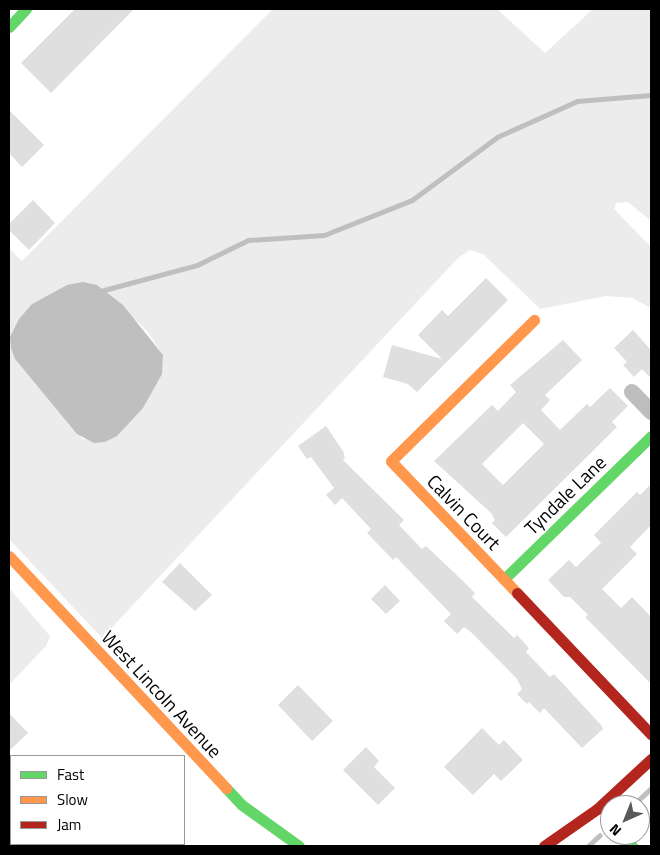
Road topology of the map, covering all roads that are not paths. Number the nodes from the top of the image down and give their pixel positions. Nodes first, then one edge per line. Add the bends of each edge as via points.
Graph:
1 (26, 9) edge
2 (9, 27) edge
3 (534, 320) dead end
4 (632, 392) dead end
5 (651, 412) edge
6 (651, 436) edge
7 (9, 556) edge
8 (504, 579) junction
9 (651, 734) edge
10 (651, 759) edge
11 (299, 846) edge
12 (544, 846) edge

1 - 2 street
3 - 8 street, Calvin Court via 391,461
4 - 5 street
6 - 8 street, Tyndale Lane
7 - 11 street, West Lincoln Avenue via 242,805
8 - 9 street, Calvin Court
10 - 12 street via 600,813

